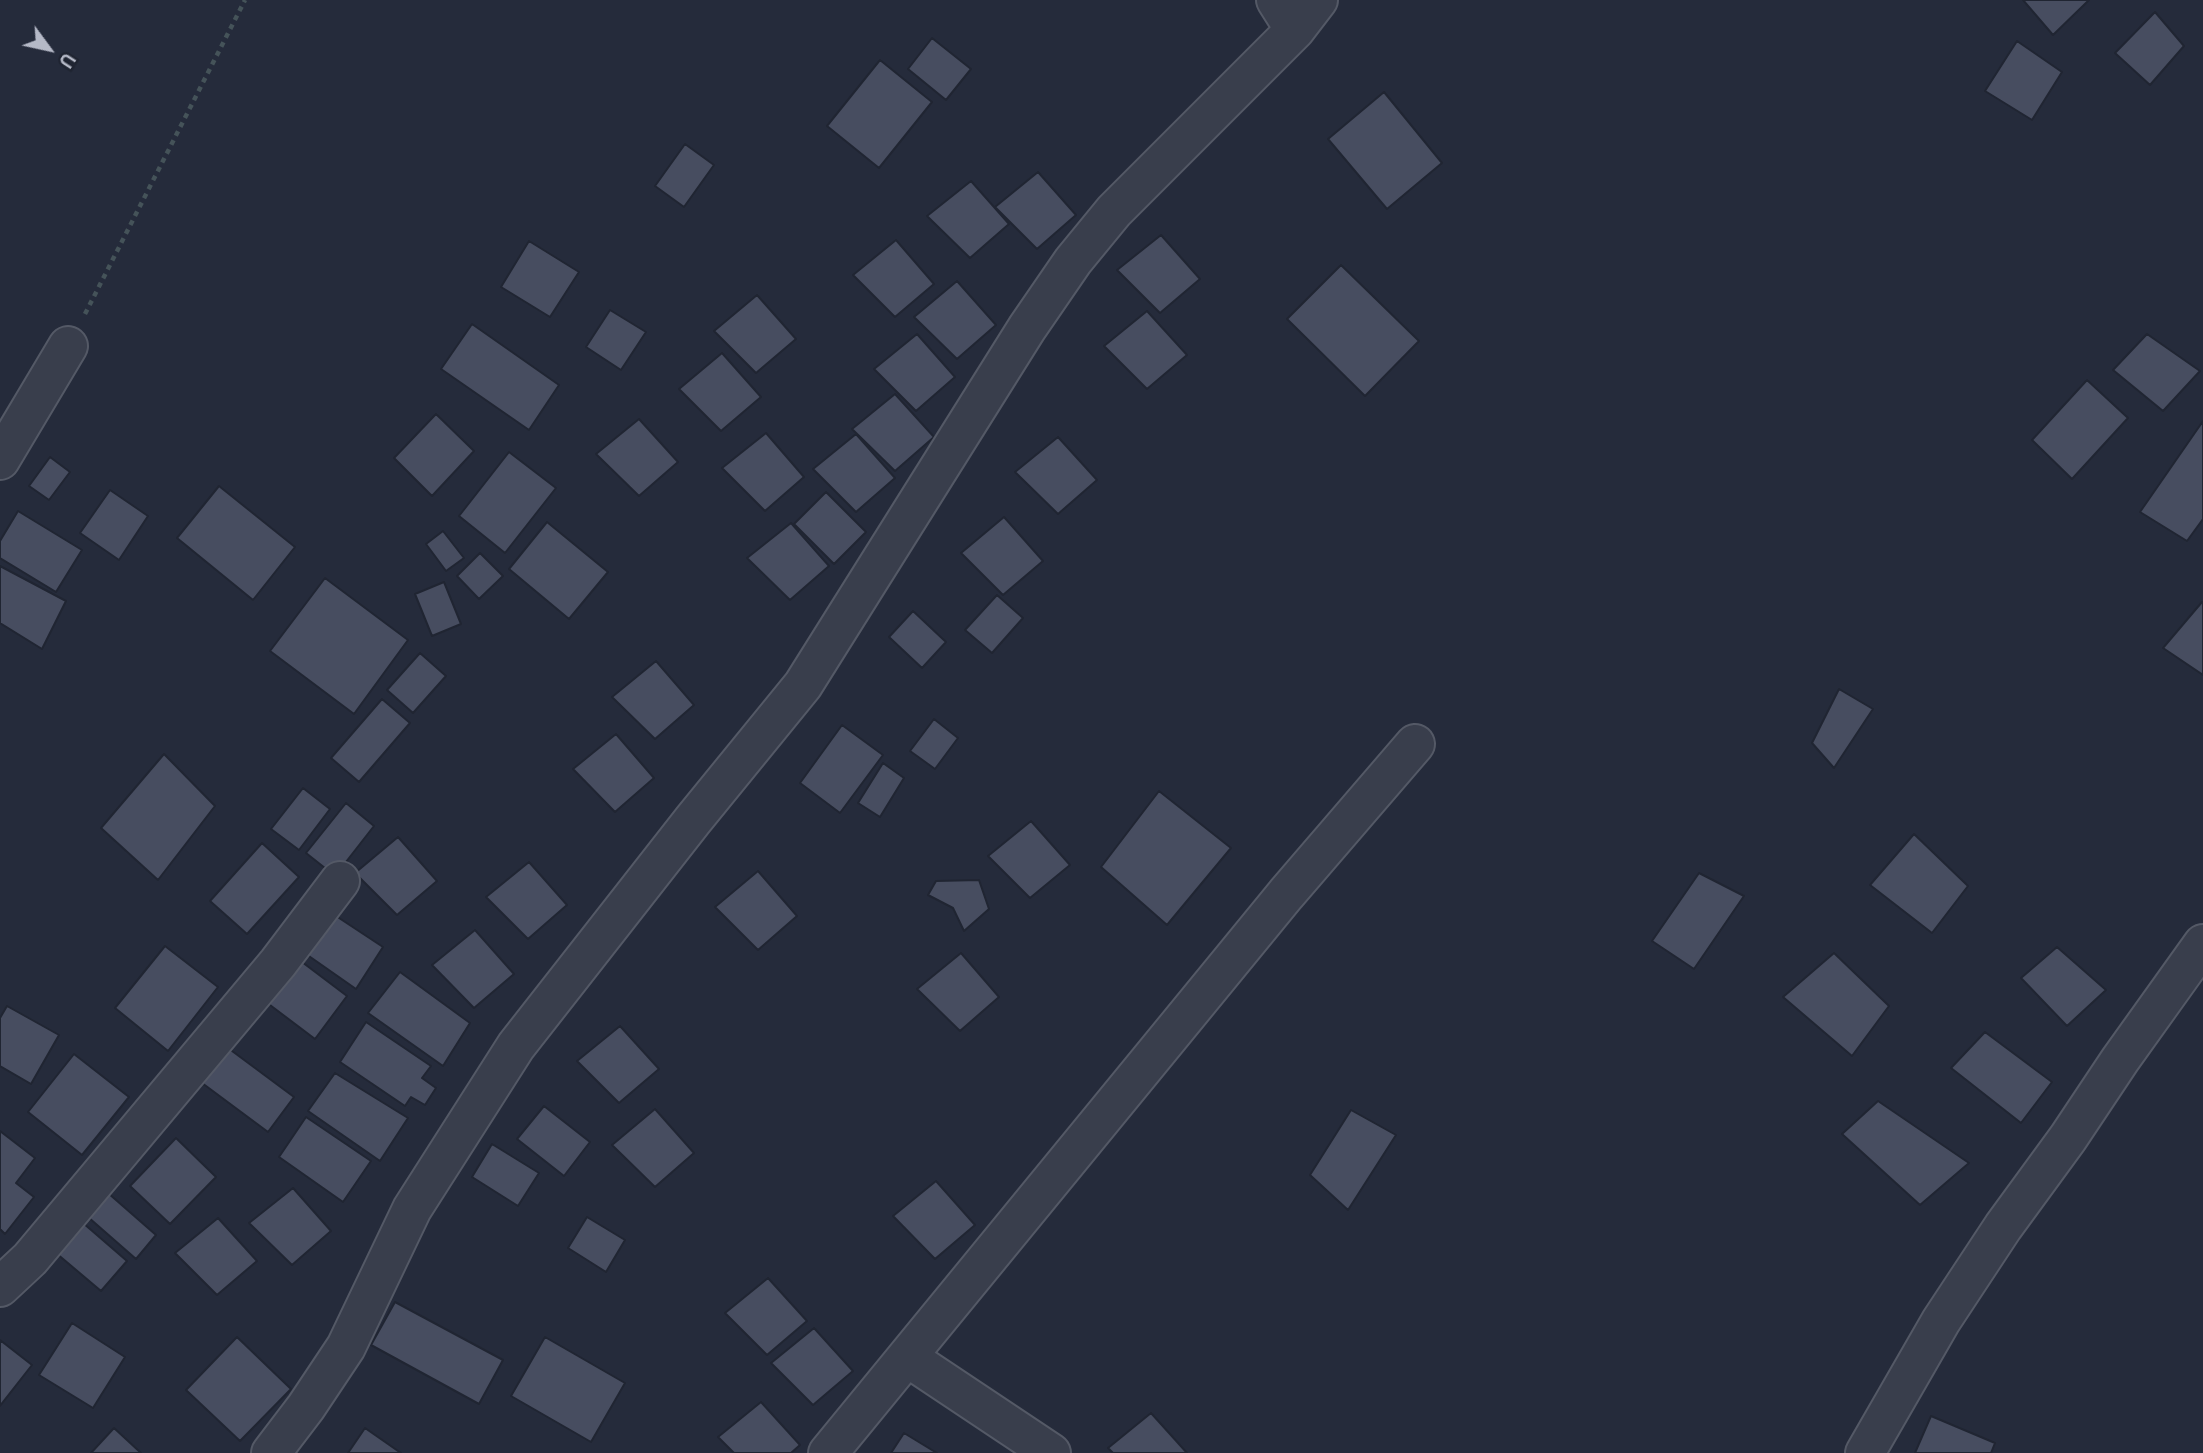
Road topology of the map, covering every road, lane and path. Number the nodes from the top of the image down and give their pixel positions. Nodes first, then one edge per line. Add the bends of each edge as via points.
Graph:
1 (245, 0) edge
2 (1318, 0) edge
3 (1286, 15) edge
4 (68, 346) joint
5 (0, 460) edge
6 (1415, 744) dead end
7 (340, 881) dead end
8 (2203, 944) edge
9 (0, 1287) edge
10 (907, 1357) junction
11 (271, 1453) edge
12 (828, 1453) edge
13 (1051, 1453) edge
14 (1865, 1453) edge

1 - 4 path
2 - 3 street
3 - 11 street via 1073,261 803,685 516,1046 412,1209 346,1347
4 - 5 street
6 - 10 street via 1286,894
7 - 9 street via 278,964 30,1259
8 - 14 street via 2003,1227 1941,1321
10 - 12 street
10 - 13 street

